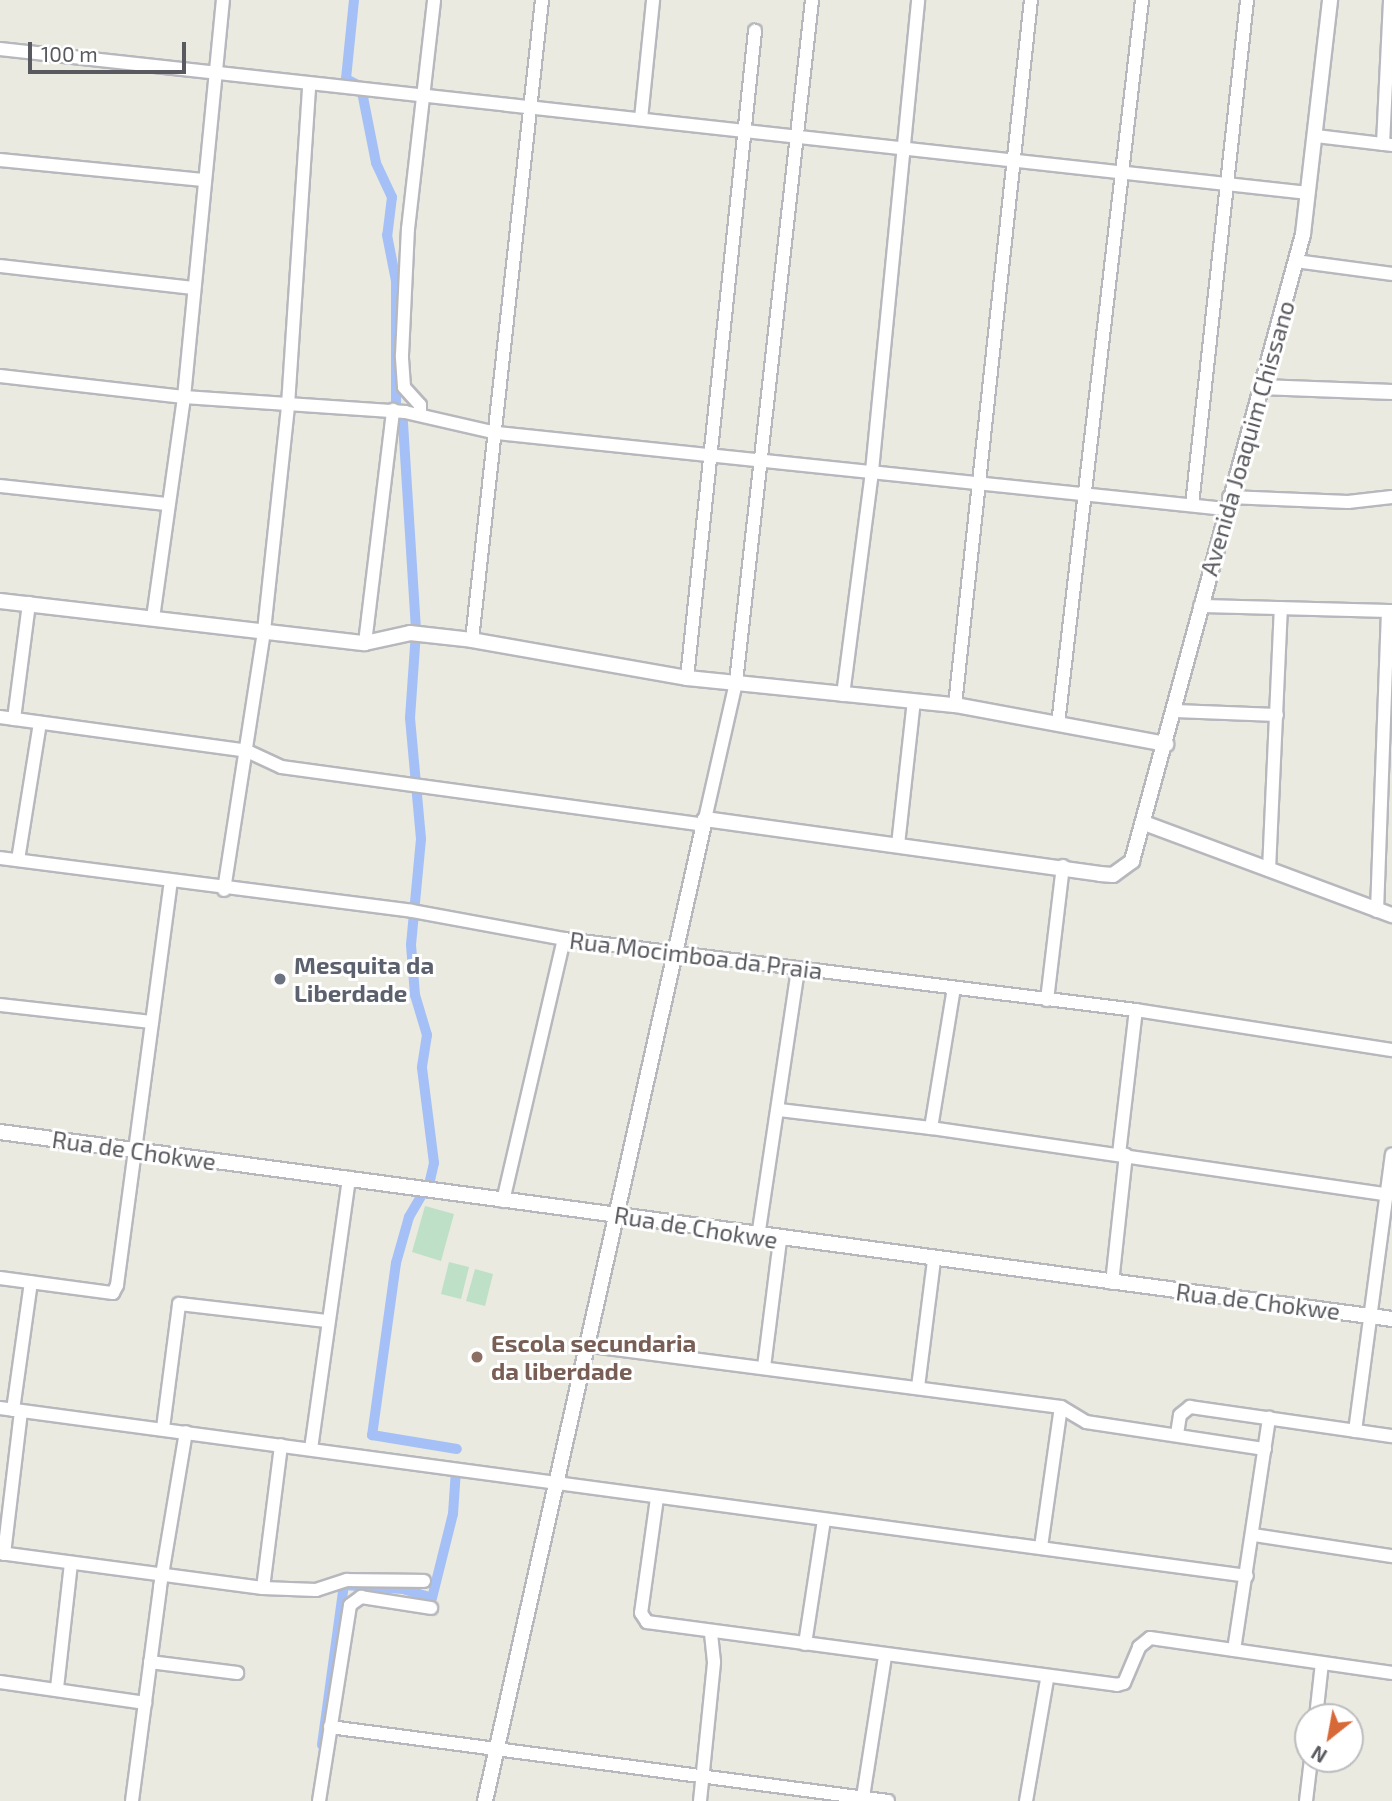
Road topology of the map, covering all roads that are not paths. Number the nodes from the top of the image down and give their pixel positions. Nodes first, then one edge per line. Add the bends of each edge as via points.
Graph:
1 (223, 0) edge
2 (434, 0) edge
3 (542, 0) edge
4 (653, 0) edge
5 (812, 0) edge
6 (918, 0) edge
7 (1031, 0) edge
8 (1142, 0) edge
9 (1247, 0) edge
10 (1330, 0) edge
11 (1391, 0) edge
12 (755, 31) dead end
13 (0, 49) edge
14 (215, 72) junction
15 (309, 86) junction
16 (424, 93) junction
17 (532, 107) junction
18 (641, 119) junction
19 (746, 131) junction
20 (1316, 136) junction
21 (796, 138) junction
22 (1387, 145) edge
23 (901, 150) junction
24 (0, 160) edge
25 (1012, 162) junction
26 (1121, 173) junction
27 (203, 180) junction
28 (1229, 185) junction
29 (1308, 193) junction
30 (1296, 261) junction
31 (0, 266) edge
32 (1392, 274) edge
33 (194, 288) junction
34 (0, 376) edge
35 (1261, 387) junction
36 (1392, 392) edge
37 (184, 397) junction
38 (288, 405) junction
39 (393, 411) junction
40 (420, 415) junction
41 (497, 433) junction
42 (711, 455) junction
43 (764, 459) junction
44 (872, 471) junction
45 (979, 481) junction
46 (0, 486) edge
47 (1084, 496) junction
48 (1392, 498) edge
49 (1227, 503) junction
50 (167, 505) junction
51 (1192, 505) junction
52 (0, 601) edge
53 (29, 603) junction
54 (1200, 606) junction
55 (1281, 608) junction
56 (1390, 611) edge
57 (153, 618) junction
58 (264, 631) junction
59 (472, 640) junction
60 (365, 643) junction
61 (687, 678) junction
62 (736, 682) junction
63 (843, 695) junction
64 (914, 701) junction
65 (955, 705) junction
66 (1175, 710) junction
67 (1277, 715) junction
68 (0, 717) edge
69 (14, 719) junction
70 (40, 723) junction
71 (1058, 724) junction
72 (1167, 744) junction
73 (247, 751) junction
74 (704, 822) junction
75 (1144, 823) junction
76 (898, 845) junction
77 (0, 858) edge
78 (18, 860) junction
79 (1063, 866) junction
80 (1269, 870) junction
81 (172, 882) junction
82 (224, 890) junction
83 (1385, 913) edge
84 (564, 939) junction
85 (675, 950) junction
86 (798, 968) junction
87 (954, 989) junction
88 (1047, 1000) junction
89 (0, 1005) edge
90 (1136, 1010) junction
91 (152, 1022) junction
92 (1392, 1050) edge
93 (779, 1110) junction
94 (931, 1128) junction
95 (0, 1132) edge
96 (137, 1150) junction
97 (1392, 1154) edge
98 (1122, 1155) junction
99 (349, 1178) junction
100 (1386, 1194) junction
101 (503, 1200) junction
102 (615, 1215) junction
103 (758, 1237) junction
104 (780, 1240) junction
105 (934, 1260) junction
106 (0, 1278) edge
107 (31, 1282) junction
108 (1112, 1283) junction
109 (1374, 1316) junction
110 (1392, 1319) edge
111 (327, 1321) junction
112 (584, 1345) junction
113 (764, 1367) junction
114 (918, 1387) junction
115 (1061, 1407) junction
116 (11, 1409) edge
117 (1269, 1418) junction
118 (163, 1428) junction
119 (1355, 1431) junction
120 (186, 1432) junction
121 (1177, 1434) junction
122 (1392, 1436) edge
123 (281, 1445) junction
124 (311, 1449) junction
125 (1265, 1449) junction
126 (555, 1482) junction
127 (657, 1498) junction
128 (824, 1520) junction
129 (1254, 1535) junction
130 (1041, 1547) junction
131 (2, 1554) edge
132 (1392, 1556) edge
133 (71, 1563) junction
134 (162, 1572) junction
135 (1247, 1576) junction
136 (424, 1581) dead end
137 (263, 1588) junction
138 (430, 1608) dead end
139 (711, 1631) junction
140 (805, 1644) junction
141 (1234, 1650) junction
142 (885, 1656) junction
143 (150, 1662) junction
144 (1322, 1663) junction
145 (237, 1673) dead end
146 (1392, 1673) edge
147 (1047, 1679) junction
148 (0, 1682) edge
149 (57, 1688) junction
150 (145, 1703) junction
151 (1318, 1703) edge
152 (330, 1727) junction
153 (497, 1750) junction
154 (1310, 1773) edge
155 (705, 1774) junction
156 (863, 1797) junction
157 (132, 1801) edge
158 (319, 1801) edge
159 (485, 1801) edge
160 (700, 1801) edge
161 (888, 1801) edge
162 (1026, 1801) edge
163 (1307, 1801) edge

1 - 14 street
2 - 16 street
3 - 17 street
4 - 18 street
5 - 21 street
6 - 23 street
7 - 25 street
8 - 26 street
9 - 28 street
10 - 20 street, Avenida Joaquim Chissano
11 - 22 street
12 - 19 street
13 - 14 street
14 - 15 street
14 - 27 street
15 - 16 street
15 - 38 street
16 - 17 street
16 - 40 street via 408,229 402,355 404,387 420,405
17 - 18 street
17 - 41 street
18 - 19 street
19 - 21 street
19 - 42 street
20 - 22 street
20 - 29 street, Avenida Joaquim Chissano
21 - 23 street
21 - 43 street
23 - 25 street
23 - 44 street
24 - 27 street
25 - 26 street
25 - 45 street
26 - 28 street
26 - 47 street
27 - 33 street
28 - 29 street
28 - 51 street
29 - 30 street, Avenida Joaquim Chissano
30 - 32 street
30 - 35 street, Avenida Joaquim Chissano
31 - 33 street
33 - 37 street
34 - 37 street
35 - 36 street
35 - 49 street, Avenida Joaquim Chissano
37 - 38 street
37 - 50 street
38 - 39 street
38 - 58 street
39 - 40 street
39 - 60 street
40 - 41 street
41 - 42 street
41 - 59 street
42 - 43 street
42 - 61 street
43 - 44 street
43 - 62 street
44 - 45 street
44 - 63 street
45 - 47 street
45 - 65 street
46 - 50 street
47 - 51 street
47 - 71 street
48 - 49 street
49 - 51 street
49 - 54 street, Avenida Joaquim Chissano
50 - 57 street
52 - 53 street
53 - 57 street
53 - 69 street
54 - 55 street
54 - 66 street, Avenida Joaquim Chissano
55 - 56 street
55 - 67 street
56 - 83 street
57 - 58 street
58 - 60 street
58 - 73 street
59 - 60 street via 418,634
59 - 61 street
61 - 62 street
62 - 63 street
62 - 74 street
63 - 64 street
64 - 65 street
64 - 76 street
65 - 71 street
66 - 67 street
66 - 72 street, Avenida Joaquim Chissano
67 - 80 street
68 - 69 street
69 - 70 street
70 - 73 street
70 - 78 street
71 - 72 street
72 - 75 street, Avenida Joaquim Chissano
73 - 74 street via 282,767
73 - 82 street
74 - 76 street
74 - 85 street
75 - 79 street, Avenida Joaquim Chissano via 1126,868 1113,875
75 - 80 street
76 - 79 street
77 - 78 street, Rua Mocimboa da Praia
78 - 81 street, Rua Mocimboa da Praia
79 - 88 street
80 - 83 street
81 - 82 street, Rua Mocimboa da Praia
81 - 91 street
82 - 84 street, Rua Mocimboa da Praia via 416,911
84 - 85 street, Rua Mocimboa da Praia
84 - 101 street
85 - 86 street, Rua Mocimboa da Praia
85 - 102 street
86 - 87 street, Rua Mocimboa da Praia
86 - 93 street
87 - 88 street, Rua Mocimboa da Praia
87 - 94 street
88 - 90 street, Rua Mocimboa da Praia
89 - 91 street
90 - 92 street, Rua Mocimboa da Praia
90 - 98 street
91 - 96 street
93 - 94 street
93 - 103 street
94 - 98 street
95 - 96 street, Rua de Chokwe
96 - 99 street, Rua de Chokwe
96 - 107 street via 113,1293
97 - 100 street
98 - 100 street
98 - 108 street
99 - 101 street, Rua de Chokwe
99 - 111 street
100 - 109 street
101 - 102 street, Rua de Chokwe
102 - 103 street, Rua de Chokwe
102 - 112 street
103 - 104 street, Rua de Chokwe
104 - 105 street, Rua de Chokwe
104 - 113 street
105 - 108 street, Rua de Chokwe
105 - 114 street
106 - 107 street
107 - 116 street
108 - 109 street, Rua de Chokwe
109 - 110 street, Rua de Chokwe
109 - 119 street
111 - 118 street via 179,1304
111 - 124 street
112 - 113 street
112 - 126 street
113 - 114 street
114 - 115 street
115 - 121 street via 1086,1423
115 - 130 street
116 - 118 street
116 - 131 street
117 - 119 street
117 - 121 street via 1190,1407 1180,1415
117 - 125 street
118 - 120 street
119 - 122 street
120 - 123 street
120 - 134 street
121 - 125 street
123 - 124 street
123 - 137 street
124 - 126 street
125 - 129 street
126 - 127 street
126 - 153 street
127 - 128 street
127 - 139 street via 642,1619
128 - 130 street
128 - 140 street
129 - 132 street
129 - 135 street
130 - 135 street
131 - 133 street
133 - 134 street
133 - 149 street
134 - 137 street
134 - 143 street
135 - 141 street
136 - 137 street via 347,1580 316,1590
138 - 152 street via 361,1597 350,1605
139 - 140 street
139 - 155 street via 714,1662
140 - 142 street
141 - 144 street
141 - 147 street via 1150,1638 1139,1647 1124,1683
142 - 147 street
142 - 156 street
143 - 145 street
143 - 150 street
144 - 146 street
144 - 151 street
147 - 162 street
148 - 149 street
149 - 150 street
150 - 157 street
152 - 153 street
152 - 158 street
153 - 155 street
153 - 159 street
154 - 163 street
155 - 156 street
155 - 160 street
156 - 161 street

